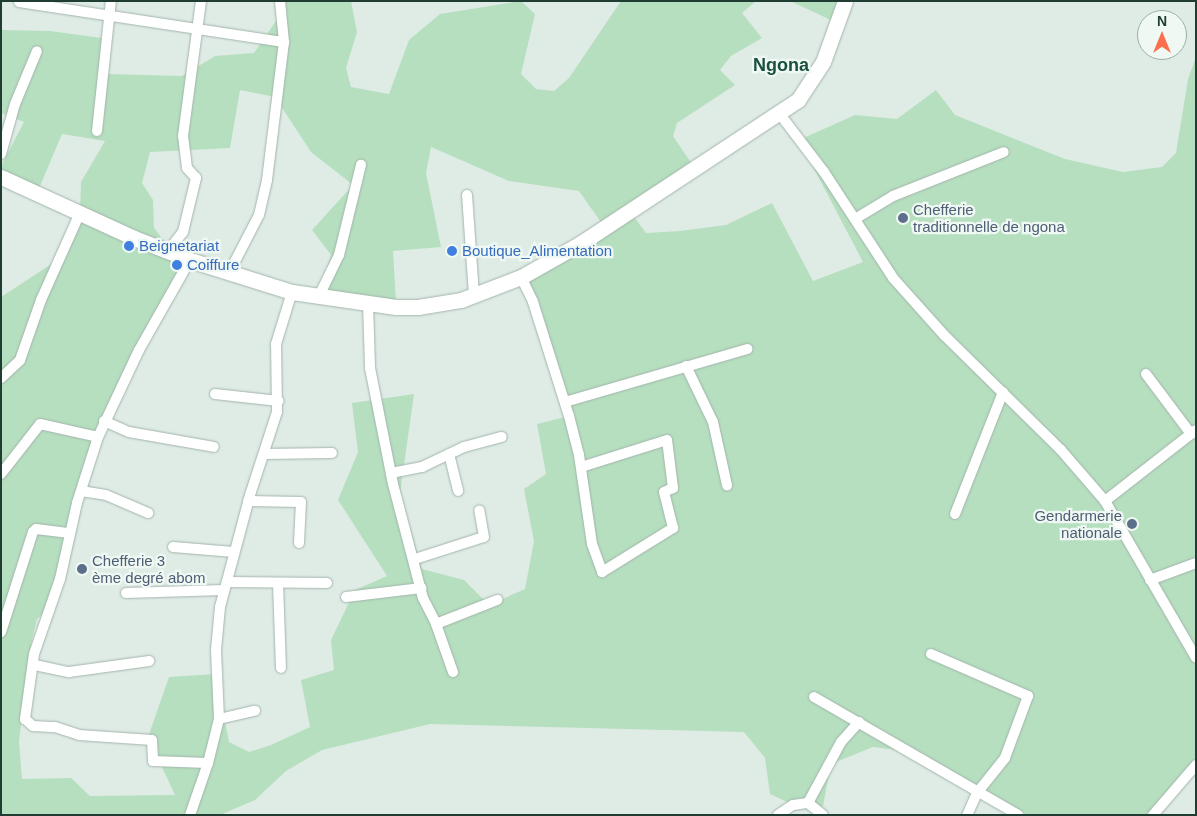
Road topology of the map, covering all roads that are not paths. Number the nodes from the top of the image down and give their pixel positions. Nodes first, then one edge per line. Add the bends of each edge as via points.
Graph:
1 (111, 1) edge
2 (200, 1) edge
3 (280, 1) edge
4 (845, 1) edge
5 (19, 2) edge
6 (110, 14) junction
7 (198, 28) junction
8 (284, 42) junction
9 (37, 52) dead end
10 (779, 114) junction
11 (97, 131) dead end
12 (1004, 152) dead end
13 (1, 154) edge
14 (361, 165) dead end
15 (1, 177) edge
16 (467, 195) dead end
17 (80, 213) junction
18 (855, 219) junction
19 (168, 250) junction
20 (190, 260) junction
21 (229, 273) junction
22 (521, 277) junction
23 (292, 292) junction
24 (319, 296) junction
25 (474, 296) junction
26 (368, 304) junction
27 (747, 349) dead end
28 (686, 366) junction
29 (1146, 374) dead end
30 (1, 378) edge
31 (1003, 392) junction
32 (215, 394) dead end
33 (278, 401) junction
34 (565, 402) junction
35 (104, 421) junction
36 (1193, 432) edge
37 (98, 437) junction
38 (502, 437) dead end
39 (214, 447) dead end
40 (332, 453) dead end
41 (264, 454) junction
42 (449, 454) junction
43 (581, 467) junction
44 (392, 473) junction
45 (1, 474) edge
46 (728, 486) dead end
47 (81, 491) junction
48 (458, 492) dead end
49 (248, 500) junction
50 (1104, 501) junction
51 (480, 510) dead end
52 (148, 513) dead end
53 (954, 514) dead end
54 (70, 533) junction
55 (300, 542) dead end
56 (173, 548) dead end
57 (234, 552) junction
58 (415, 560) junction
59 (1196, 563) edge
60 (1150, 580) junction
61 (327, 582) dead end
62 (278, 583) junction
63 (226, 586) junction
64 (421, 588) junction
65 (126, 594) dead end
66 (346, 597) dead end
67 (497, 600) dead end
68 (436, 624) junction
69 (1, 632) edge
70 (930, 654) dead end
71 (1196, 658) edge
72 (149, 661) dead end
73 (35, 665) junction
74 (281, 668) dead end
75 (453, 672) dead end
76 (814, 697) dead end
77 (255, 711) dead end
78 (219, 718) junction
79 (860, 722) junction
80 (208, 763) junction
81 (1196, 765) edge
82 (977, 792) junction
83 (808, 803) junction
84 (190, 815) edge
85 (778, 815) edge
86 (823, 815) edge
87 (967, 815) edge
88 (1018, 815) edge
89 (1153, 815) edge

1 - 6 street
2 - 7 street
3 - 8 street
4 - 10 street via 823,62 809,86 798,100
5 - 6 street
6 - 7 street
6 - 11 street
7 - 8 street
7 - 19 street via 183,136 187,168 196,178 183,232
8 - 21 street via 267,180 259,216
9 - 13 street via 15,104
10 - 18 street
10 - 22 street via 737,138 605,228
12 - 18 street via 894,196
14 - 24 street via 339,255
15 - 17 street
16 - 25 street
17 - 19 street
17 - 30 street via 41,300 20,360
18 - 31 street via 893,278 944,335
19 - 20 street
20 - 21 street
20 - 35 street
21 - 23 street
22 - 25 street
22 - 34 street via 533,302
23 - 24 street
23 - 33 street via 276,344
24 - 26 street
25 - 26 street via 418,307
26 - 44 street via 370,368
27 - 28 street
28 - 34 street
28 - 46 street via 713,422
29 - 36 street
31 - 50 street via 1067,457
31 - 53 street
32 - 33 street
33 - 41 street
34 - 43 street
35 - 37 street
35 - 39 street via 129,432
36 - 50 street
37 - 45 street via 40,424
37 - 47 street
38 - 42 street
40 - 41 street
41 - 49 street
42 - 44 street via 422,467
42 - 48 street
43 - 43 street via 592,544 602,572 673,528 664,492 673,488 666,440
44 - 58 street
47 - 52 street via 106,495
47 - 54 street
49 - 55 street via 301,502
49 - 57 street
50 - 60 street
51 - 58 street via 484,537
54 - 69 street via 36,529 33,532
54 - 73 street via 60,579 34,654
56 - 57 street
57 - 63 street
58 - 64 street
59 - 60 street
60 - 71 street
61 - 62 street
62 - 63 street
62 - 74 street
63 - 65 street
63 - 78 street via 216,650
64 - 66 street
64 - 68 street
67 - 68 street
68 - 75 street
70 - 82 street via 1028,696 1005,758
72 - 73 street via 69,672
73 - 80 street via 25,714 27,722 79,735 152,740 153,761
76 - 79 street
77 - 78 street
78 - 80 street
79 - 82 street
79 - 83 street via 841,742
80 - 84 street
81 - 89 street
82 - 87 street
82 - 88 street
83 - 85 street via 793,805
83 - 86 street

